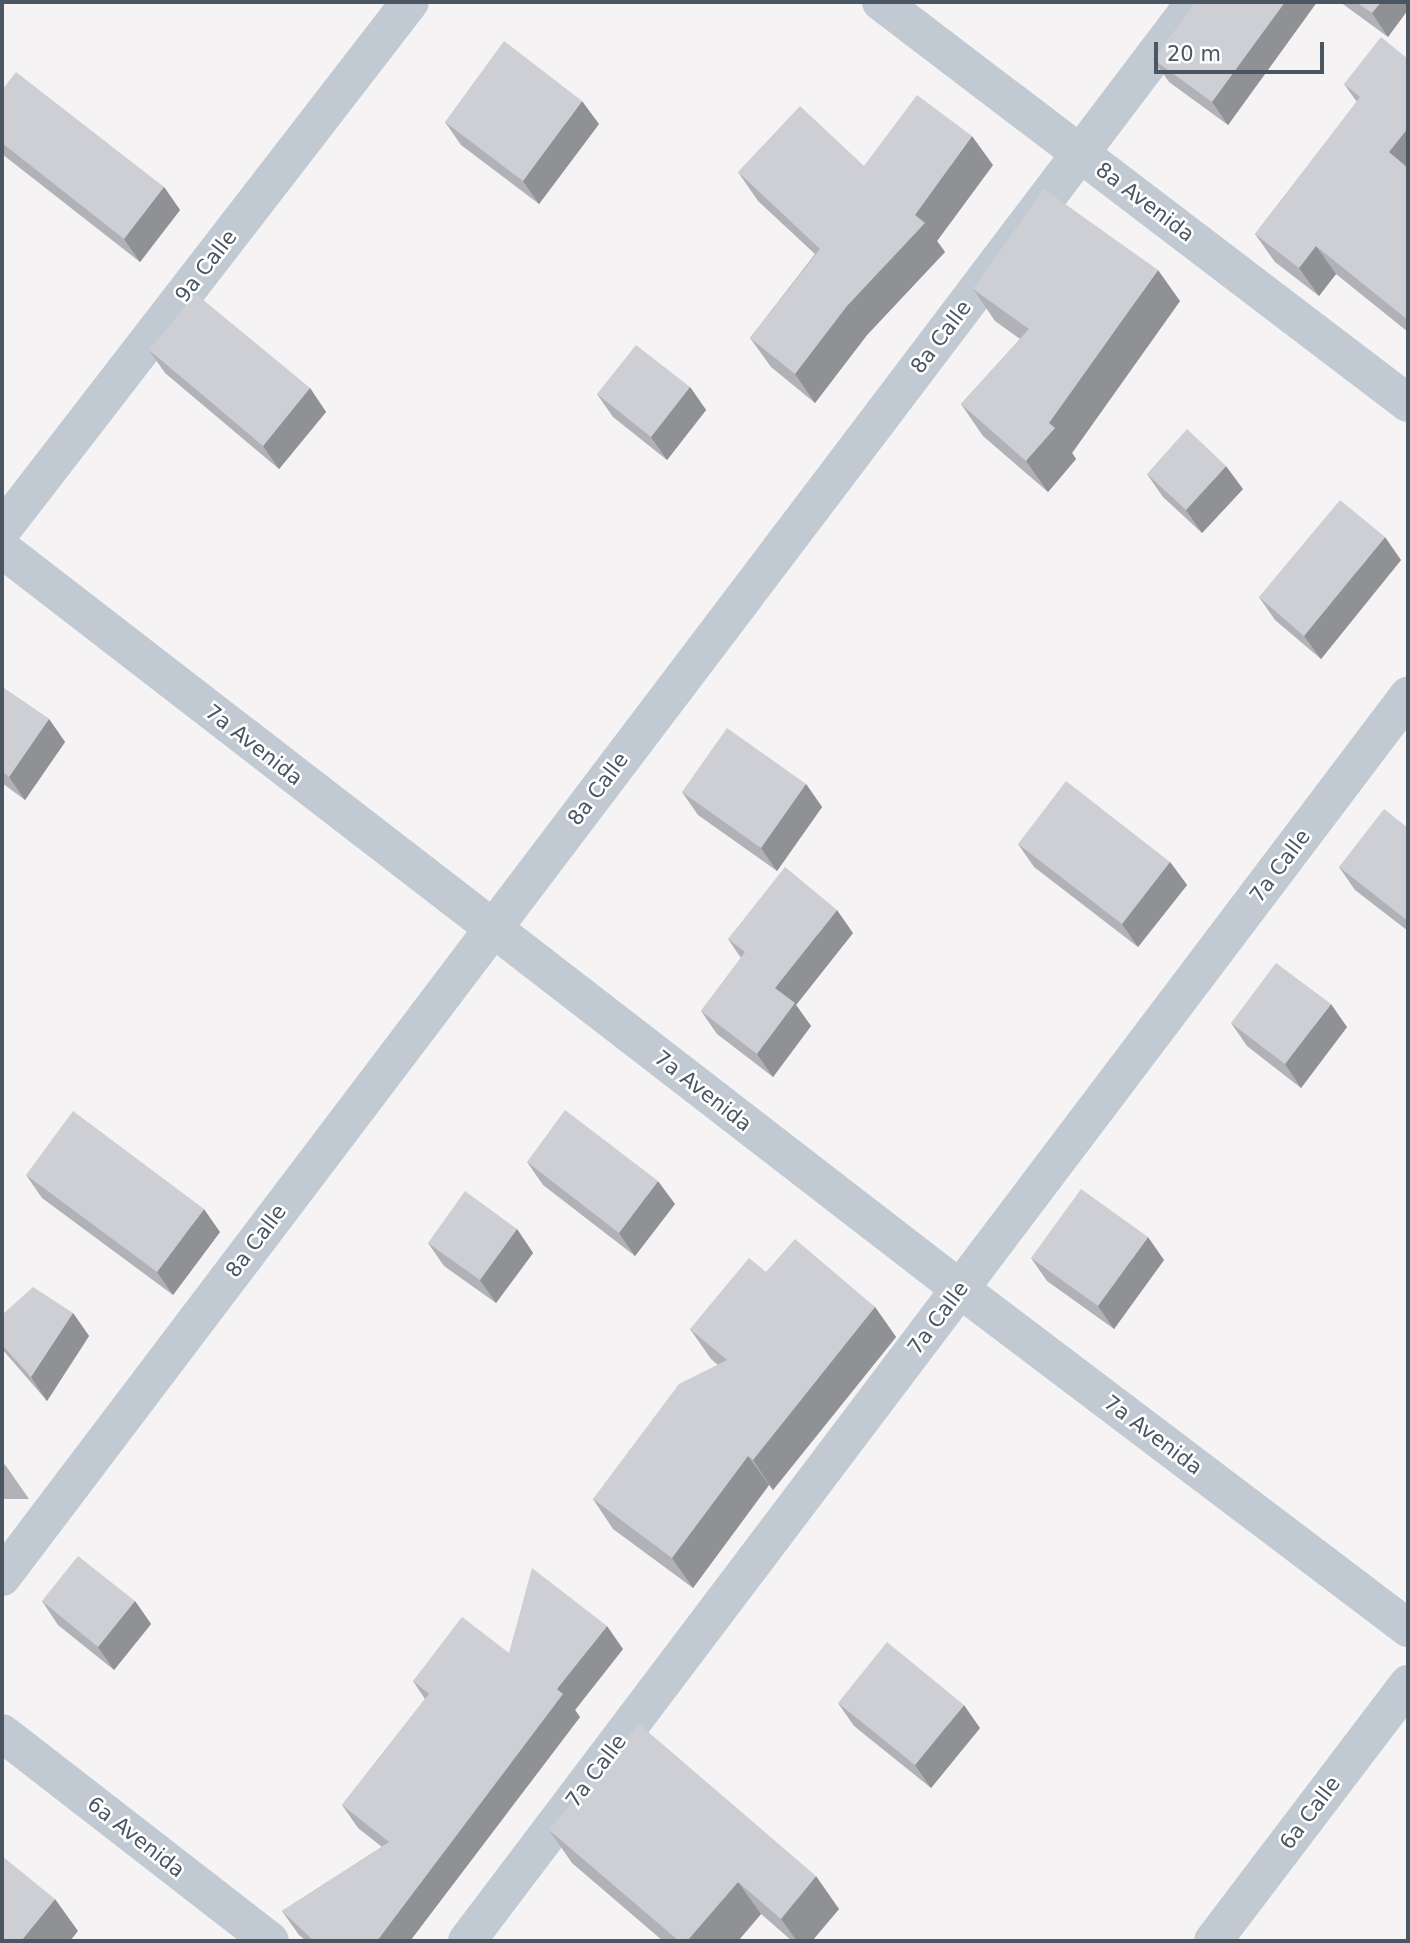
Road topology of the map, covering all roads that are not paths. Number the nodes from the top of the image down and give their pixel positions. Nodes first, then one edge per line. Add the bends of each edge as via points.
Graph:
1 (410, 2) edge
2 (881, 2) edge
3 (1195, 2) edge
4 (1080, 153) junction
5 (1408, 402) edge
6 (2, 530) edge
7 (2, 549) edge
8 (1408, 696) edge
9 (493, 929) junction
10 (960, 1289) junction
11 (2, 1577) edge
12 (1408, 1628) edge
13 (1408, 1684) edge
14 (2, 1733) edge
15 (270, 1941) edge
16 (467, 1941) edge
17 (1213, 1941) edge

1 - 6 street, 9a Calle
2 - 4 street, 8a Avenida
3 - 4 street, 8a Calle
4 - 5 street, 8a Avenida
4 - 9 street, 8a Calle
7 - 9 street, 7a Avenida
8 - 10 street, 7a Calle
9 - 10 street, 7a Avenida
9 - 11 street, 8a Calle
10 - 12 street, 7a Avenida
10 - 16 street, 7a Calle
13 - 17 street, 6a Calle
14 - 15 street, 6a Avenida

